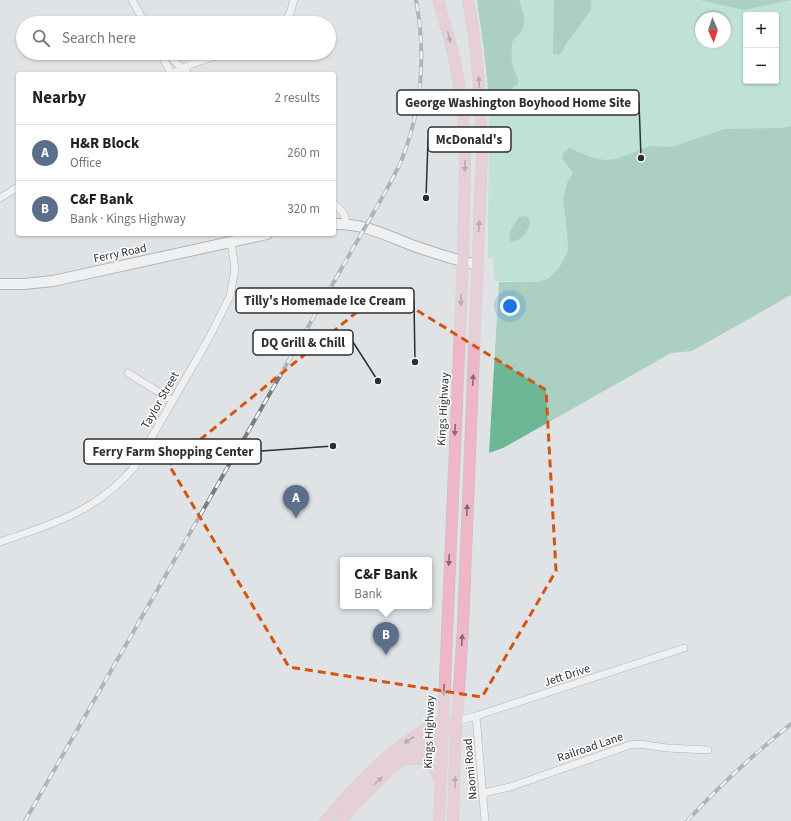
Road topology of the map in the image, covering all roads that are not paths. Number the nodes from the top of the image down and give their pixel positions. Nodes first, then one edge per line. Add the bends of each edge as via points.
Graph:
1 (132, 0) edge
2 (294, 0) edge
3 (438, 0) edge
4 (468, 0) edge
5 (141, 16) edge
6 (288, 16) edge
7 (164, 60) edge
8 (173, 60) edge
9 (204, 60) edge
10 (181, 68) junction
11 (170, 72) edge
12 (174, 72) edge
13 (186, 72) edge
14 (16, 188) edge
15 (0, 198) edge
16 (336, 206) edge
17 (336, 224) edge
18 (345, 224) junction
19 (259, 236) edge
20 (231, 242) junction
21 (462, 261) junction
22 (477, 265) junction
23 (2, 282) edge
24 (128, 373) dead end
25 (173, 401) junction
26 (0, 542) edge
27 (684, 648) dead end
28 (476, 716) junction
29 (457, 721) junction
30 (443, 727) junction
31 (708, 750) dead end
32 (403, 760) junction
33 (441, 784) junction
34 (483, 793) junction
35 (324, 821) edge
36 (341, 821) edge
37 (439, 821) edge
38 (453, 821) edge
39 (484, 821) edge

1 - 5 street
2 - 6 street
3 -> 21 main road, Kings Highway via 453,52 463,111 465,156
22 -> 4 main road via 482,153 481,114 478,56
7 - 11 street
8 - 10 street
9 - 10 street
10 - 12 street
10 - 13 street
14 - 15 street
16 - 18 street via 345,214
17 - 18 main road
18 - 21 main road via 366,227 419,248
19 - 20 main road, Ferry Road
20 - 23 main road, Ferry Road via 69,278 24,284
20 - 25 street, Taylor Street via 235,269 230,296
21 - 22 main road
21 -> 30 main road, Kings Highway
29 -> 22 main road
24 - 25 street
25 - 26 street, Taylor Street via 135,466 112,490 62,520
27 - 28 street, Jett Drive
28 - 29 street, Jett Drive
28 - 34 street, Naomi Road
29 - 30 main road
38 -> 29 main road
30 - 32 main road
30 - 33 main road, Kings Highway
30 -> 35 main road via 424,730 402,744 360,781
31 - 34 street, Railroad Lane via 630,745 510,787
32 - 33 main road via 416,758 427,761 436,770
36 -> 32 main road via 390,769
33 - 37 main road, Kings Highway
34 - 39 street, Naomi Road

